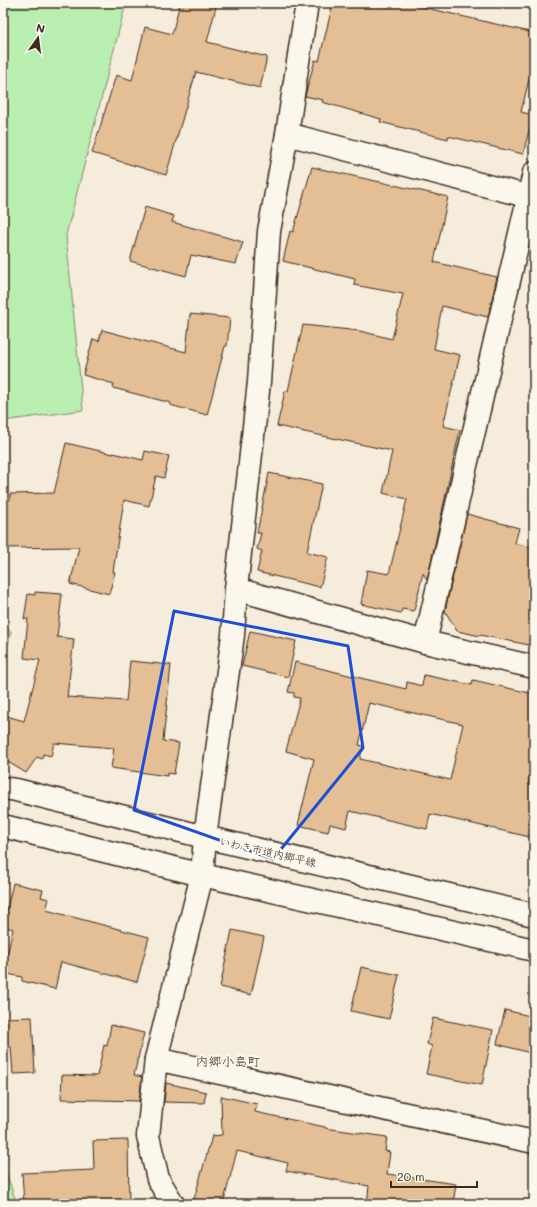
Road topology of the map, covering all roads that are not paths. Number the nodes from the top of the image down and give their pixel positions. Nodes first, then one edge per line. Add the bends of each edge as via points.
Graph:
1 (307, 3) edge
2 (287, 134) junction
3 (534, 173) edge
4 (531, 198) edge
5 (236, 588) junction
6 (425, 642) junction
7 (534, 667) edge
8 (3, 788) edge
9 (3, 826) edge
10 (205, 837) junction
11 (202, 875) junction
12 (534, 914) edge
13 (534, 950) edge
14 (156, 1059) junction
15 (534, 1142) edge
16 (173, 1204) edge

1 - 2 street
2 - 4 street
2 - 5 street via 269,231 259,382
3 - 4 street
4 - 6 street
5 - 6 street
5 - 10 street via 233,635
6 - 7 street
8 - 10 street, いわき市道内郷平線
9 - 11 street
10 - 11 street
10 - 12 street, いわき市道内郷平線
11 - 13 street
11 - 14 street
14 - 15 street
14 - 16 street via 148,1136 158,1179

